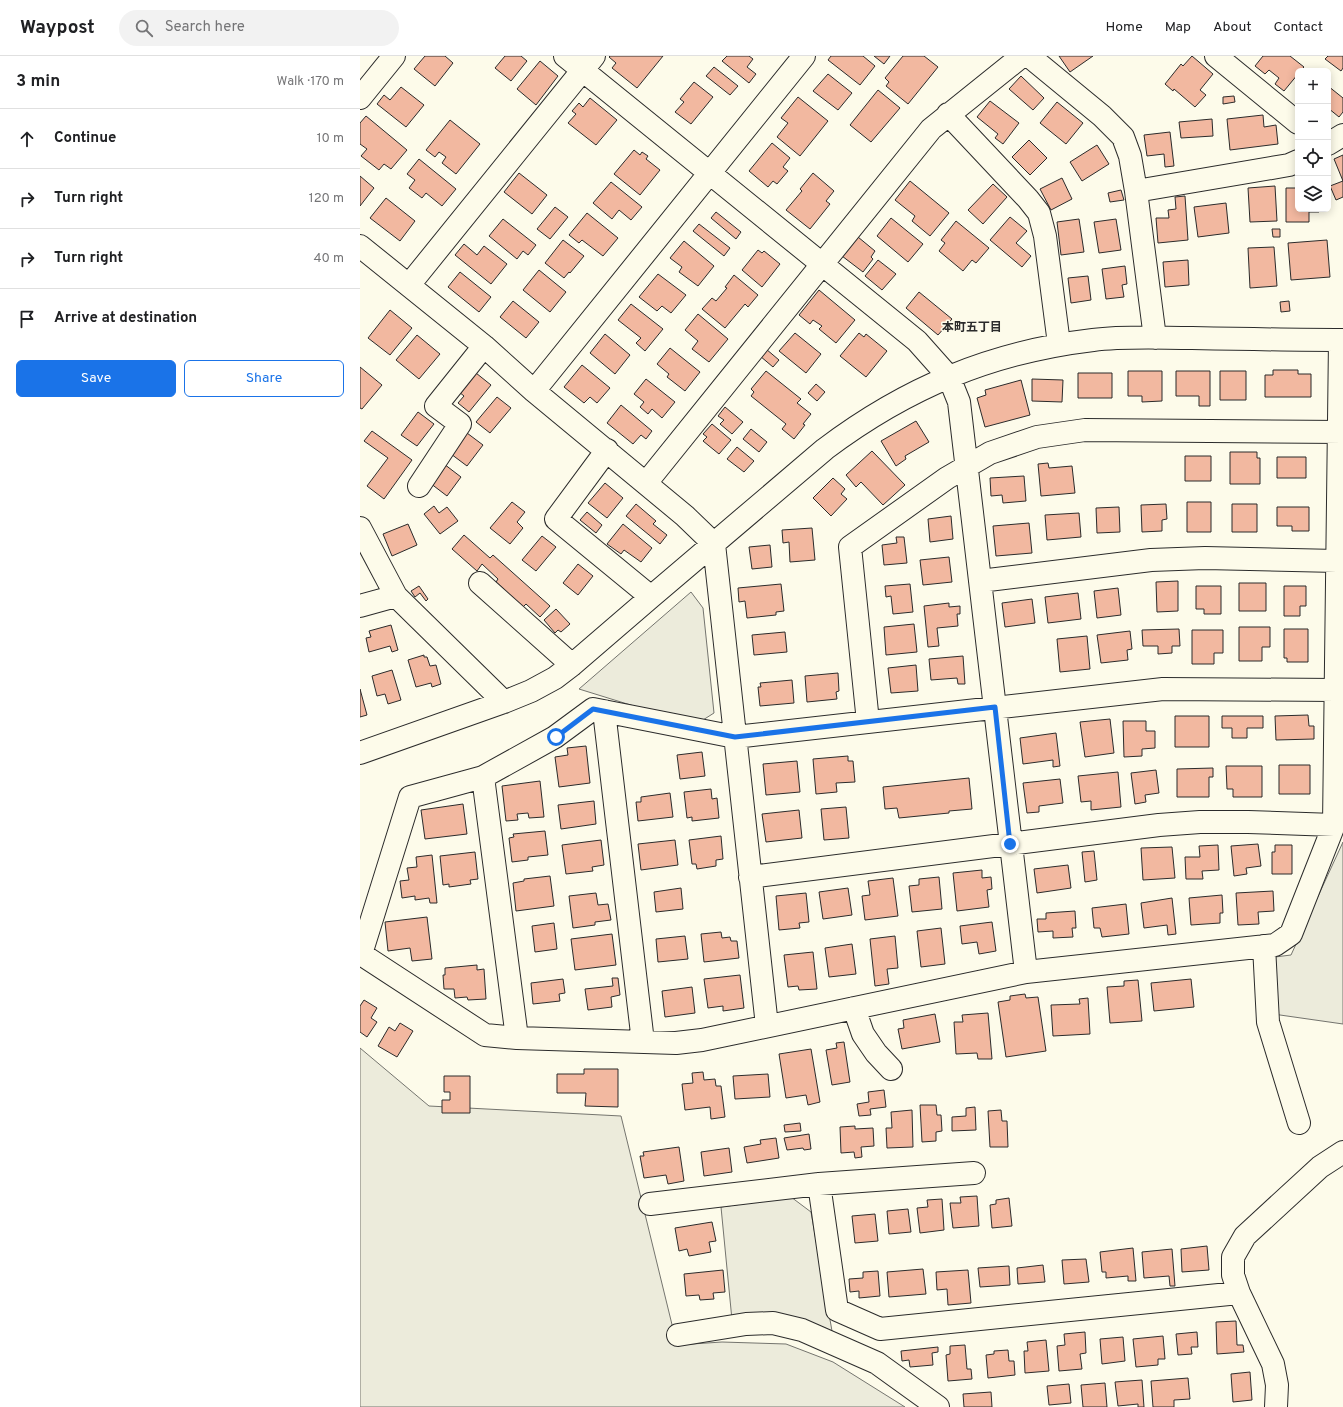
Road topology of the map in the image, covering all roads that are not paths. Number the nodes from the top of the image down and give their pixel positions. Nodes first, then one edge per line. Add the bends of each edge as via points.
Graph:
1 (394, 56) edge
2 (564, 56) edge
3 (804, 56) edge
4 (1022, 56) edge
5 (1029, 56) edge
6 (1216, 56) edge
7 (588, 63) edge
8 (360, 98) edge
9 (948, 114) junction
10 (1295, 121) edge
11 (1343, 135) edge
12 (1331, 142) edge
13 (1295, 162) edge
14 (710, 174) junction
15 (1136, 191) junction
16 (360, 246) edge
17 (822, 265) junction
18 (409, 285) junction
19 (1155, 338) junction
20 (1342, 340) edge
21 (1059, 344) junction
22 (484, 346) junction
23 (949, 377) junction
24 (534, 391) junction
25 (1341, 432) edge
26 (606, 450) junction
27 (967, 466) junction
28 (646, 483) junction
29 (419, 486) dead end
30 (360, 528) edge
31 (714, 544) junction
32 (1337, 561) junction
33 (980, 581) junction
34 (480, 583) dead end
35 (396, 596) junction
36 (651, 597) junction
37 (360, 606) edge
38 (572, 665) junction
39 (1339, 691) edge
40 (504, 702) junction
41 (995, 707) junction
42 (604, 711) junction
43 (868, 722) junction
44 (735, 737) junction
45 (360, 753) edge
46 (483, 777) junction
47 (1334, 825) junction
48 (1010, 844) junction
49 (750, 877) junction
50 (1264, 946) junction
51 (1026, 972) junction
52 (854, 1008) junction
53 (767, 1026) junction
54 (517, 1038) junction
55 (643, 1042) junction
56 (890, 1069) dead end
57 (1299, 1123) dead end
58 (1343, 1152) edge
59 (974, 1173) dead end
60 (819, 1184) junction
61 (650, 1204) dead end
62 (1240, 1293) junction
63 (859, 1320) junction
64 (678, 1335) dead end
65 (843, 1347) junction
66 (938, 1407) edge
67 (1276, 1407) edge

1 - 8 street
2 - 7 street
3 - 14 street
4 - 9 street
5 - 15 street via 1102,116 1123,137 1130,156
6 - 10 street
7 - 14 street
7 - 18 street
9 - 17 street via 931,128
9 - 21 street via 1039,213 1045,236
11 - 12 street
13 - 15 street
14 - 17 street
14 - 24 street
15 - 19 street
16 - 18 street
17 - 23 street via 917,341
17 - 28 street
18 - 22 street
19 - 20 street
19 - 21 street
20 - 25 street
21 - 23 street via 982,363
22 - 24 street
22 - 29 street via 436,406 460,424
23 - 27 street via 959,402
23 - 31 street via 918,390 853,428
24 - 26 street
25 - 27 street via 1086,430 1037,437 990,453
25 - 32 street
26 - 28 street
26 - 36 street via 556,519
27 - 33 street
27 - 43 street via 850,547
28 - 31 street
30 - 35 street
31 - 36 street
31 - 44 street
32 - 33 street via 1206,558 1151,560
32 - 39 street
33 - 41 street
34 - 38 street
35 - 37 street
35 - 40 street
36 - 38 street
38 - 40 street via 531,691
39 - 41 street via 1163,689
39 - 47 street
40 - 45 street
41 - 43 street
41 - 48 street
42 - 44 street
42 - 46 street via 593,709 556,737
42 - 55 street
43 - 44 street
44 - 49 street
46 - 54 street
46 - 54 street via 410,798 361,954 485,1035
47 - 48 street via 1200,822
47 - 50 street via 1291,934 1275,945
48 - 49 street
48 - 51 street
49 - 53 street
50 - 51 street
50 - 57 street via 1268,1022
51 - 52 street
52 - 53 street
52 - 56 street via 862,1034
53 - 55 street via 702,1040 676,1043
54 - 55 street
58 - 62 street via 1320,1167 1245,1236 1234,1257 1233,1275
59 - 60 street
60 - 61 street
60 - 63 street via 837,1310
62 - 63 street via 880,1329
62 - 67 street via 1273,1364 1277,1385
63 - 65 street
64 - 65 street via 746,1324 773,1323 802,1330
65 - 66 street via 877,1363

